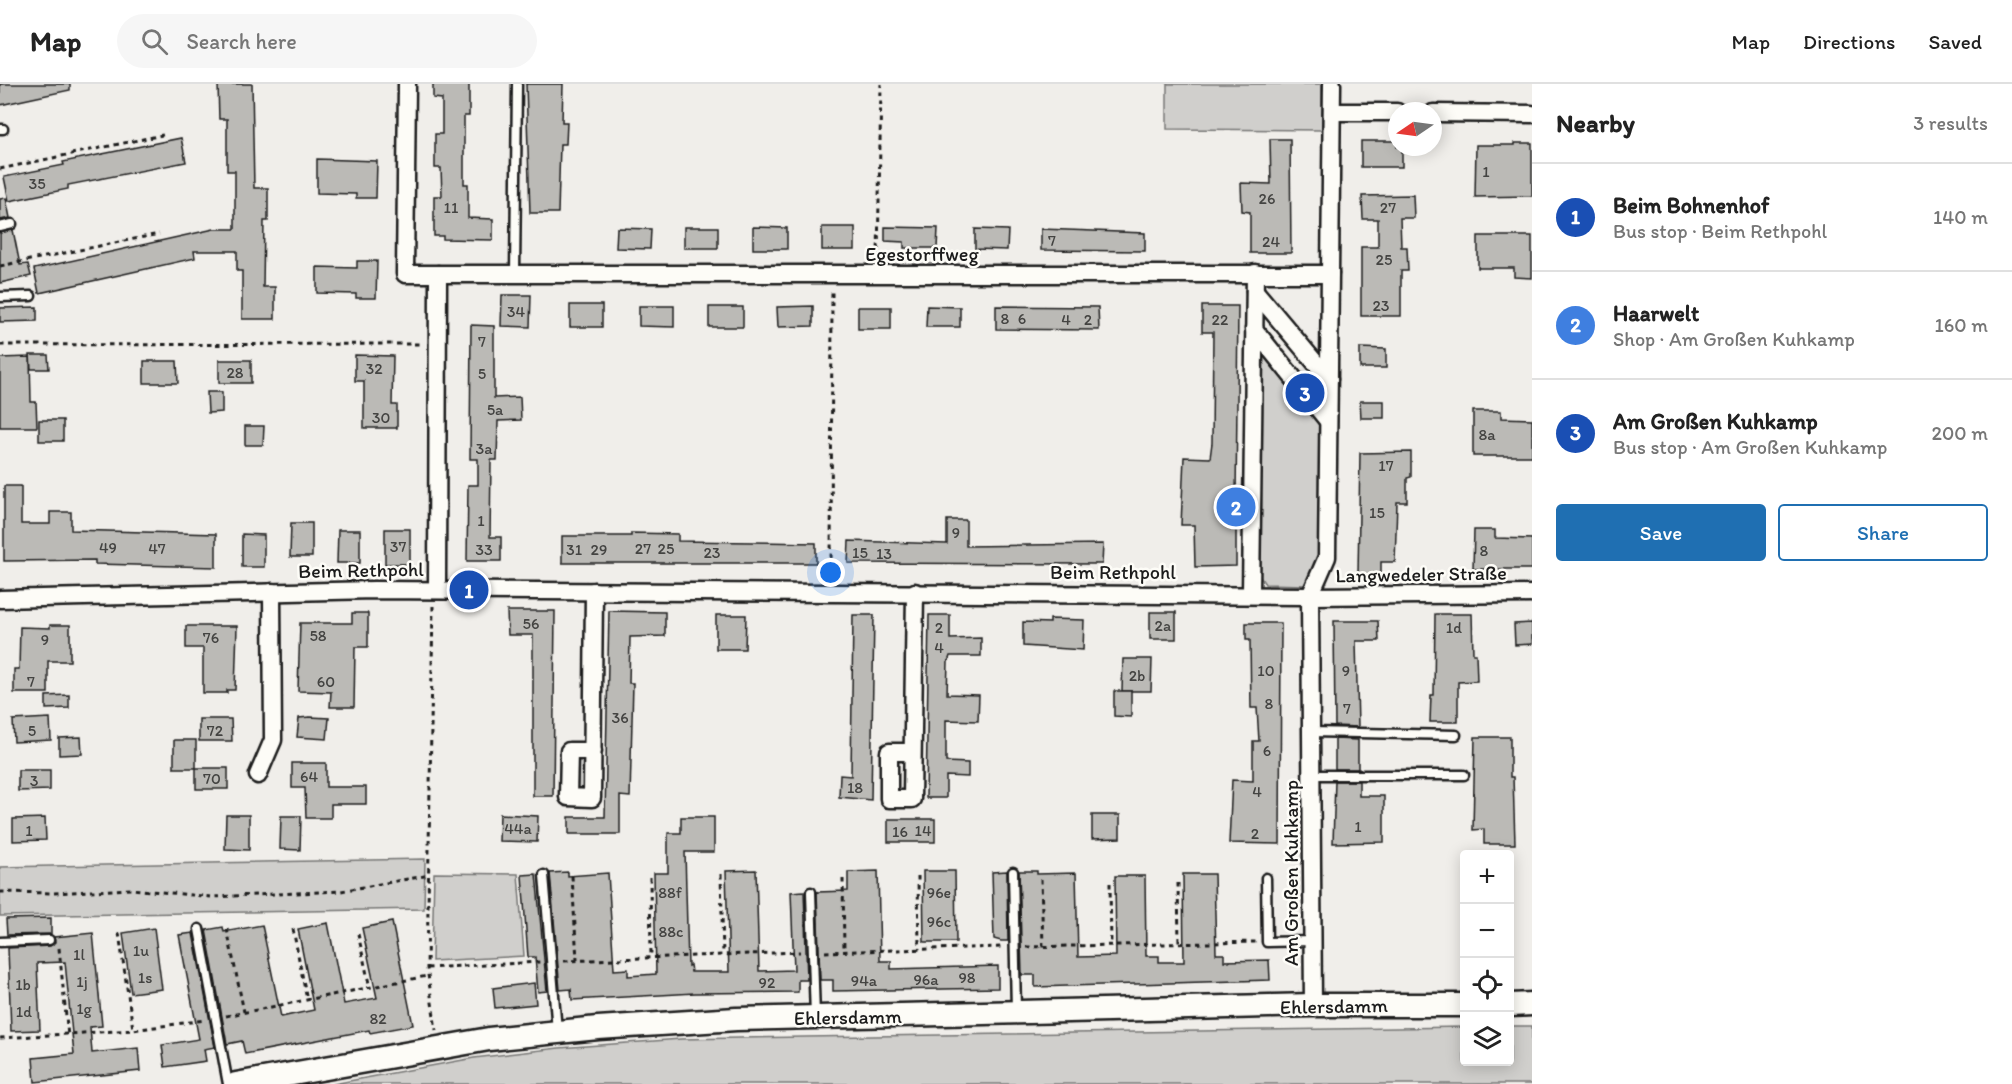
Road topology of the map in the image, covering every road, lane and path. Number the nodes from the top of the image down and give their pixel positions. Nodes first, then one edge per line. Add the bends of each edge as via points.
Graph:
1 (406, 84) edge
2 (517, 84) edge
3 (881, 84) edge
4 (1332, 84) edge
5 (1332, 112) junction
6 (1388, 112) edge
7 (1442, 113) edge
8 (1532, 114) edge
9 (167, 134) dead end
10 (0, 169) edge
11 (12, 224) dead end
12 (0, 226) edge
13 (159, 234) dead end
14 (0, 266) edge
15 (1255, 273) junction
16 (438, 274) junction
17 (515, 274) junction
18 (1330, 274) junction
19 (832, 275) junction
20 (878, 275) junction
21 (1255, 291) junction
22 (31, 296) dead end
23 (0, 297) edge
24 (1254, 329) junction
25 (439, 344) junction
26 (0, 345) edge
27 (1329, 379) junction
28 (1328, 421) junction
29 (437, 590) junction
30 (594, 591) junction
31 (272, 592) junction
32 (834, 592) junction
33 (915, 592) junction
34 (1251, 594) junction
35 (1532, 594) edge
36 (1310, 596) junction
37 (0, 599) edge
38 (1311, 732) junction
39 (1456, 735) dead end
40 (593, 752) dead end
41 (912, 753) dead end
42 (258, 775) dead end
43 (1311, 775) junction
44 (1464, 775) dead end
45 (1013, 872) dead end
46 (721, 874) dead end
47 (430, 875) junction
48 (544, 875) dead end
49 (572, 876) dead end
50 (918, 876) dead end
51 (650, 877) dead end
52 (1266, 878) dead end
53 (843, 879) dead end
54 (1041, 879) dead end
55 (1110, 883) dead end
56 (1178, 883) dead end
57 (0, 892) edge
58 (811, 892) dead end
59 (199, 929) dead end
60 (227, 929) dead end
61 (293, 929) dead end
62 (119, 933) dead end
63 (358, 934) dead end
64 (49, 940) joint
65 (0, 942) edge
66 (1267, 942) junction
67 (1311, 942) junction
68 (1179, 944) junction
69 (1111, 945) junction
70 (1015, 947) junction
71 (1043, 947) junction
72 (919, 949) junction
73 (844, 951) junction
74 (813, 952) junction
75 (723, 955) junction
76 (651, 957) junction
77 (577, 960) junction
78 (550, 962) junction
79 (427, 968) junction
80 (428, 976) junction
81 (370, 988) junction
82 (307, 1000) junction
83 (1532, 1004) edge
84 (1313, 1005) junction
85 (1460, 1005) edge
86 (1514, 1005) edge
87 (244, 1012) junction
88 (1016, 1013) junction
89 (216, 1018) junction
90 (815, 1018) junction
91 (133, 1030) junction
92 (557, 1032) junction
93 (68, 1036) junction
94 (0, 1038) edge
95 (439, 1047) junction
96 (228, 1084) edge
97 (236, 1084) edge

1 - 16 street, Egestorffweg via 405,274
2 - 17 lane
3 - 20 path
4 - 5 street, Am Großen Kuhkamp
5 - 6 street
5 - 18 street, Am Großen Kuhkamp
7 - 8 street
9 - 10 path
11 - 12 lane
13 - 14 path
15 - 18 street, Egestorffweg
15 - 20 street, Egestorffweg
15 - 21 street
16 - 17 street, Egestorffweg
16 - 25 street
17 - 19 street, Egestorffweg
18 - 27 street, Am Großen Kuhkamp
19 - 20 street, Egestorffweg
19 - 32 path
21 - 24 street
21 - 27 street
22 - 23 lane
24 - 28 street
24 - 34 street
25 - 26 path
25 - 29 street
27 - 28 street, Am Großen Kuhkamp
28 - 36 street, Am Großen Kuhkamp via 1327,557
29 - 30 street, Beim Rethpohl
29 - 31 street, Beim Rethpohl
29 - 47 path via 433,603
30 - 32 street, Beim Rethpohl
30 - 40 street
31 - 37 street, Beim Rethpohl
31 - 42 street, Beim Rethpohl via 273,740
32 - 33 street, Beim Rethpohl
33 - 34 street, Beim Rethpohl
33 - 41 street
34 - 36 street, Beim Rethpohl
35 - 36 street, Langwedeler Straße
36 - 38 street, Am Großen Kuhkamp
38 - 39 lane
38 - 43 street, Am Großen Kuhkamp
43 - 44 lane
43 - 67 street, Am Großen Kuhkamp
45 - 70 lane
46 - 75 path
47 - 57 path via 341,891 212,897 131,889
47 - 79 path
48 - 78 lane
49 - 77 path
50 - 72 path
51 - 76 path
52 - 66 lane
53 - 73 path
54 - 71 path
55 - 69 path
56 - 68 path
58 - 74 lane
59 - 89 lane
60 - 87 path
61 - 82 path
62 - 91 path
63 - 81 path
64 - 65 lane
64 - 93 path via 59,941
66 - 67 lane
66 - 68 path
67 - 84 street, Am Großen Kuhkamp
68 - 69 path
69 - 71 path
70 - 71 path
70 - 72 path
70 - 88 lane
72 - 73 path
73 - 74 path
74 - 75 path
74 - 90 lane
75 - 76 path
76 - 77 path
77 - 78 path
78 - 79 path
78 - 92 lane
79 - 80 path
80 - 81 path
80 - 95 path
81 - 82 path
82 - 87 path
83 - 86 street
84 - 85 street, Ehlersdamm
84 - 88 street, Ehlersdamm
87 - 89 path
88 - 90 street, Ehlersdamm
89 - 91 path
89 - 96 lane
90 - 92 street, Ehlersdamm via 736,1019
91 - 93 path
92 - 95 street, Ehlersdamm
93 - 94 path
95 - 97 street, Ehlersdamm

